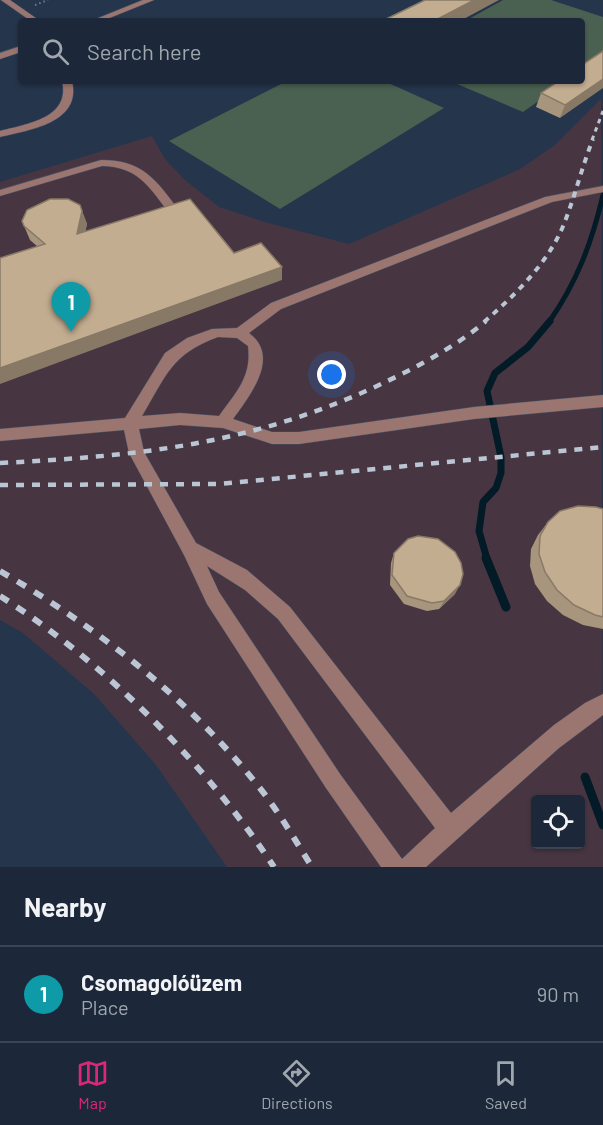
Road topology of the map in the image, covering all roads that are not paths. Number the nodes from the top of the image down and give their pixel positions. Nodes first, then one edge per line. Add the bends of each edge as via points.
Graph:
1 (5, 0) edge
2 (150, 0) edge
3 (32, 18) edge
4 (103, 18) edge
5 (18, 50) edge
6 (0, 56) edge
7 (67, 84) edge
8 (0, 134) edge
9 (598, 190) edge
10 (0, 193) edge
11 (171, 208) edge
12 (240, 333) junction
13 (603, 401) edge
14 (223, 422) junction
15 (130, 423) junction
16 (0, 435) edge
17 (190, 549) junction
18 (603, 704) edge
19 (449, 828) junction
20 (394, 867) edge
21 (410, 867) edge

1 - 3 street
2 - 4 street
5 - 6 street
7 - 8 street via 69,96 63,109 44,121
9 - 12 street via 549,199 276,306
10 - 11 street via 101,163 117,162 144,172
12 - 14 street via 254,344 257,364
12 - 15 street via 217,332 192,341 170,357
13 - 14 street via 299,438 272,438
14 - 15 street via 180,419
15 - 16 street
15 - 17 street via 136,453
17 - 19 street via 232,568 260,588 284,613
17 - 20 street via 213,598
18 - 19 street via 569,727
19 - 21 street

